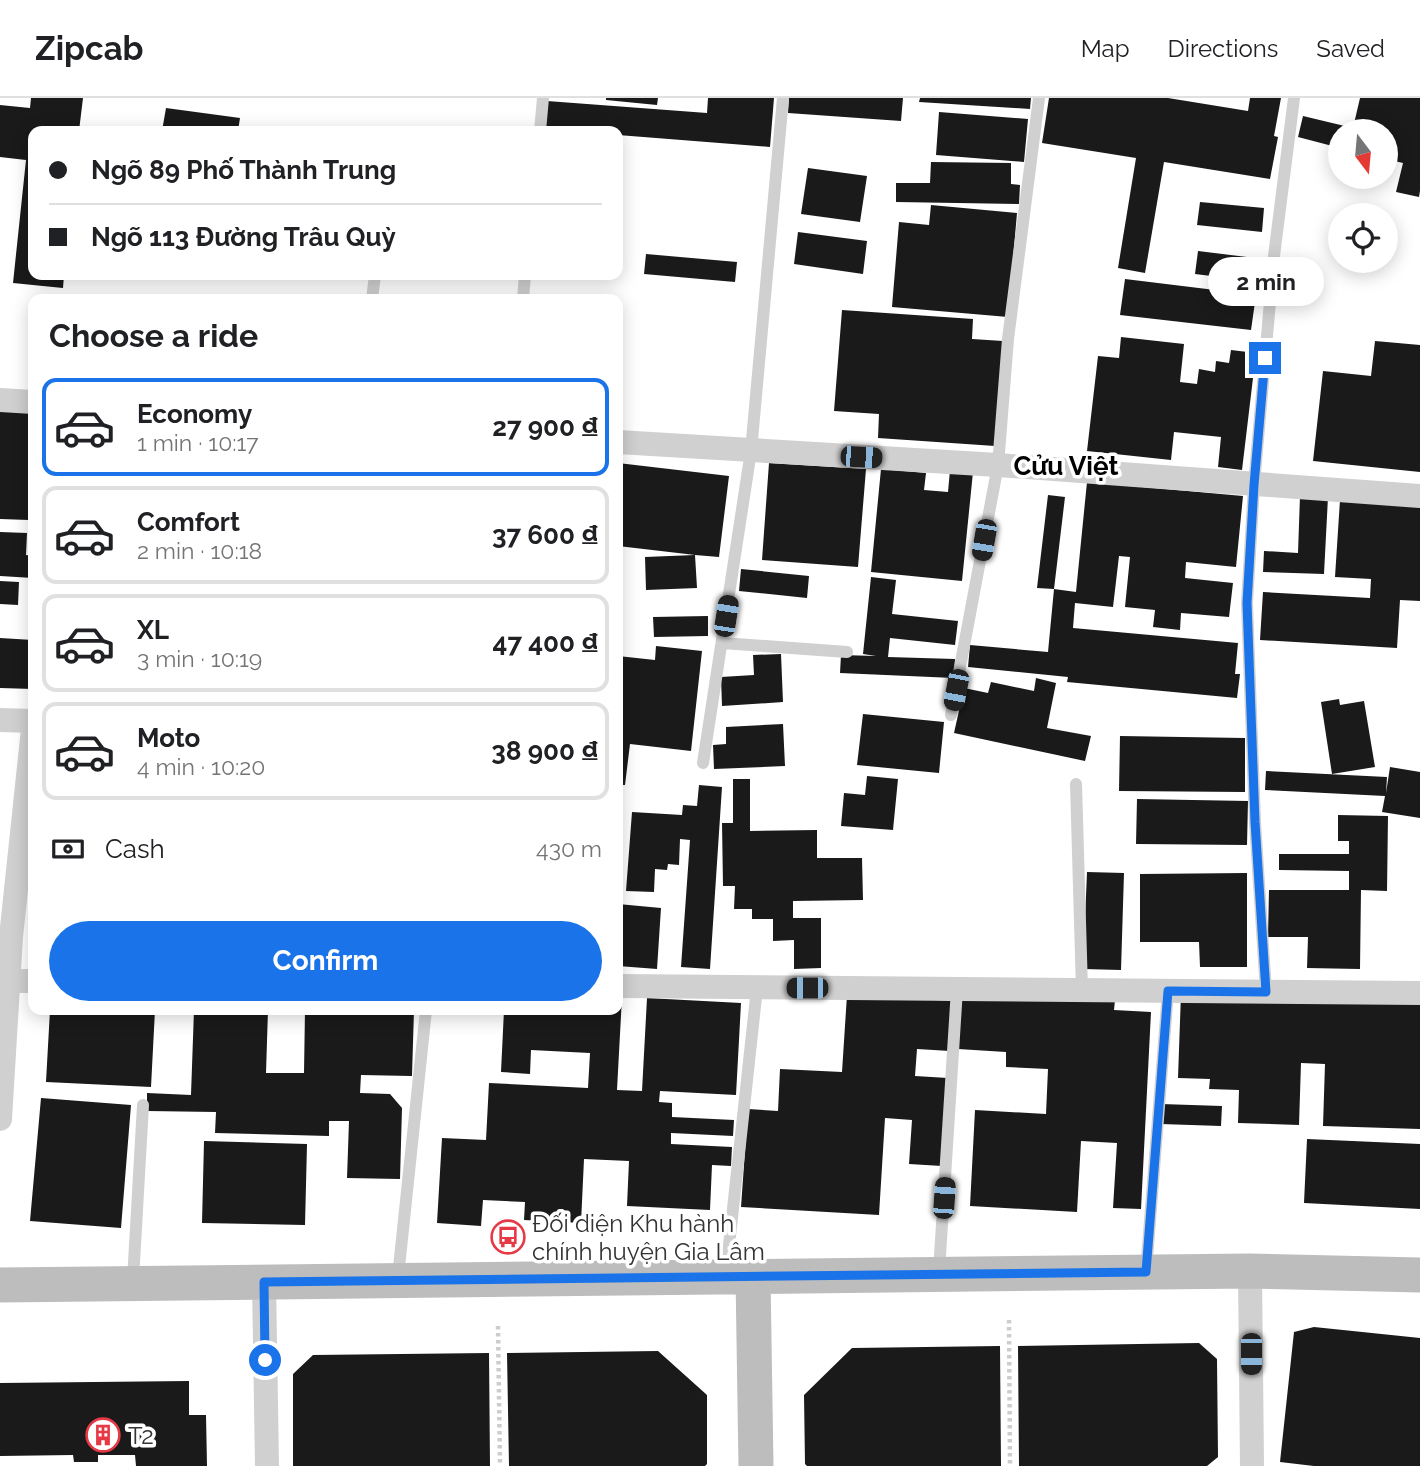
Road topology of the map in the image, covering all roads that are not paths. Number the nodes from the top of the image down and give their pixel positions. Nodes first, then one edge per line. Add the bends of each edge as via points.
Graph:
1 (543, 98) edge
2 (783, 98) edge
3 (1039, 98) edge
4 (1294, 98) edge
5 (540, 126) edge
6 (0, 400) edge
7 (28, 402) edge
8 (623, 442) edge
9 (751, 451) junction
10 (998, 466) junction
11 (1254, 485) junction
12 (1420, 496) edge
13 (722, 643) junction
14 (847, 652) dead end
15 (951, 715) dead end
16 (0, 720) edge
17 (28, 721) edge
18 (703, 764) dead end
19 (1076, 784) dead end
20 (28, 810) edge
21 (5, 938) edge
22 (8, 981) junction
23 (28, 981) edge
24 (623, 986) edge
25 (757, 988) junction
26 (957, 989) junction
27 (1083, 990) junction
28 (1168, 991) junction
29 (1266, 992) junction
30 (1420, 993) edge
31 (425, 1015) edge
32 (1, 1091) edge
33 (143, 1105) dead end
34 (0, 1119) edge
35 (1250, 1271) junction
36 (1146, 1272) junction
37 (939, 1275) junction
38 (1420, 1275) edge
39 (739, 1277) junction
40 (398, 1280) junction
41 (264, 1282) junction
42 (133, 1283) junction
43 (0, 1285) edge
44 (267, 1466) edge
45 (756, 1466) edge
46 (1252, 1466) edge

1 - 5 lane
2 - 9 lane
3 - 10 lane via 1008,339
4 - 11 lane via 1274,256
6 - 7 street
8 - 9 street
9 - 10 street
9 - 13 lane
10 - 11 street
10 - 15 lane
11 - 12 street
11 - 29 lane via 1247,603
13 - 14 lane
13 - 18 lane
16 - 17 street
19 - 27 lane
20 - 21 street
21 - 22 street
22 - 23 street
22 - 32 street
24 - 25 street
25 - 26 street
25 - 39 lane
26 - 27 street
26 - 37 lane
27 - 28 street
28 - 29 street
28 - 36 lane
29 - 30 street
31 - 40 lane
32 - 34 street
33 - 42 lane
35 - 36 main road
35 - 38 main road
35 - 46 street
36 - 37 main road
37 - 39 main road
39 - 40 main road
39 - 45 main road
40 - 41 main road
41 - 42 main road
41 - 44 street
42 - 43 main road

